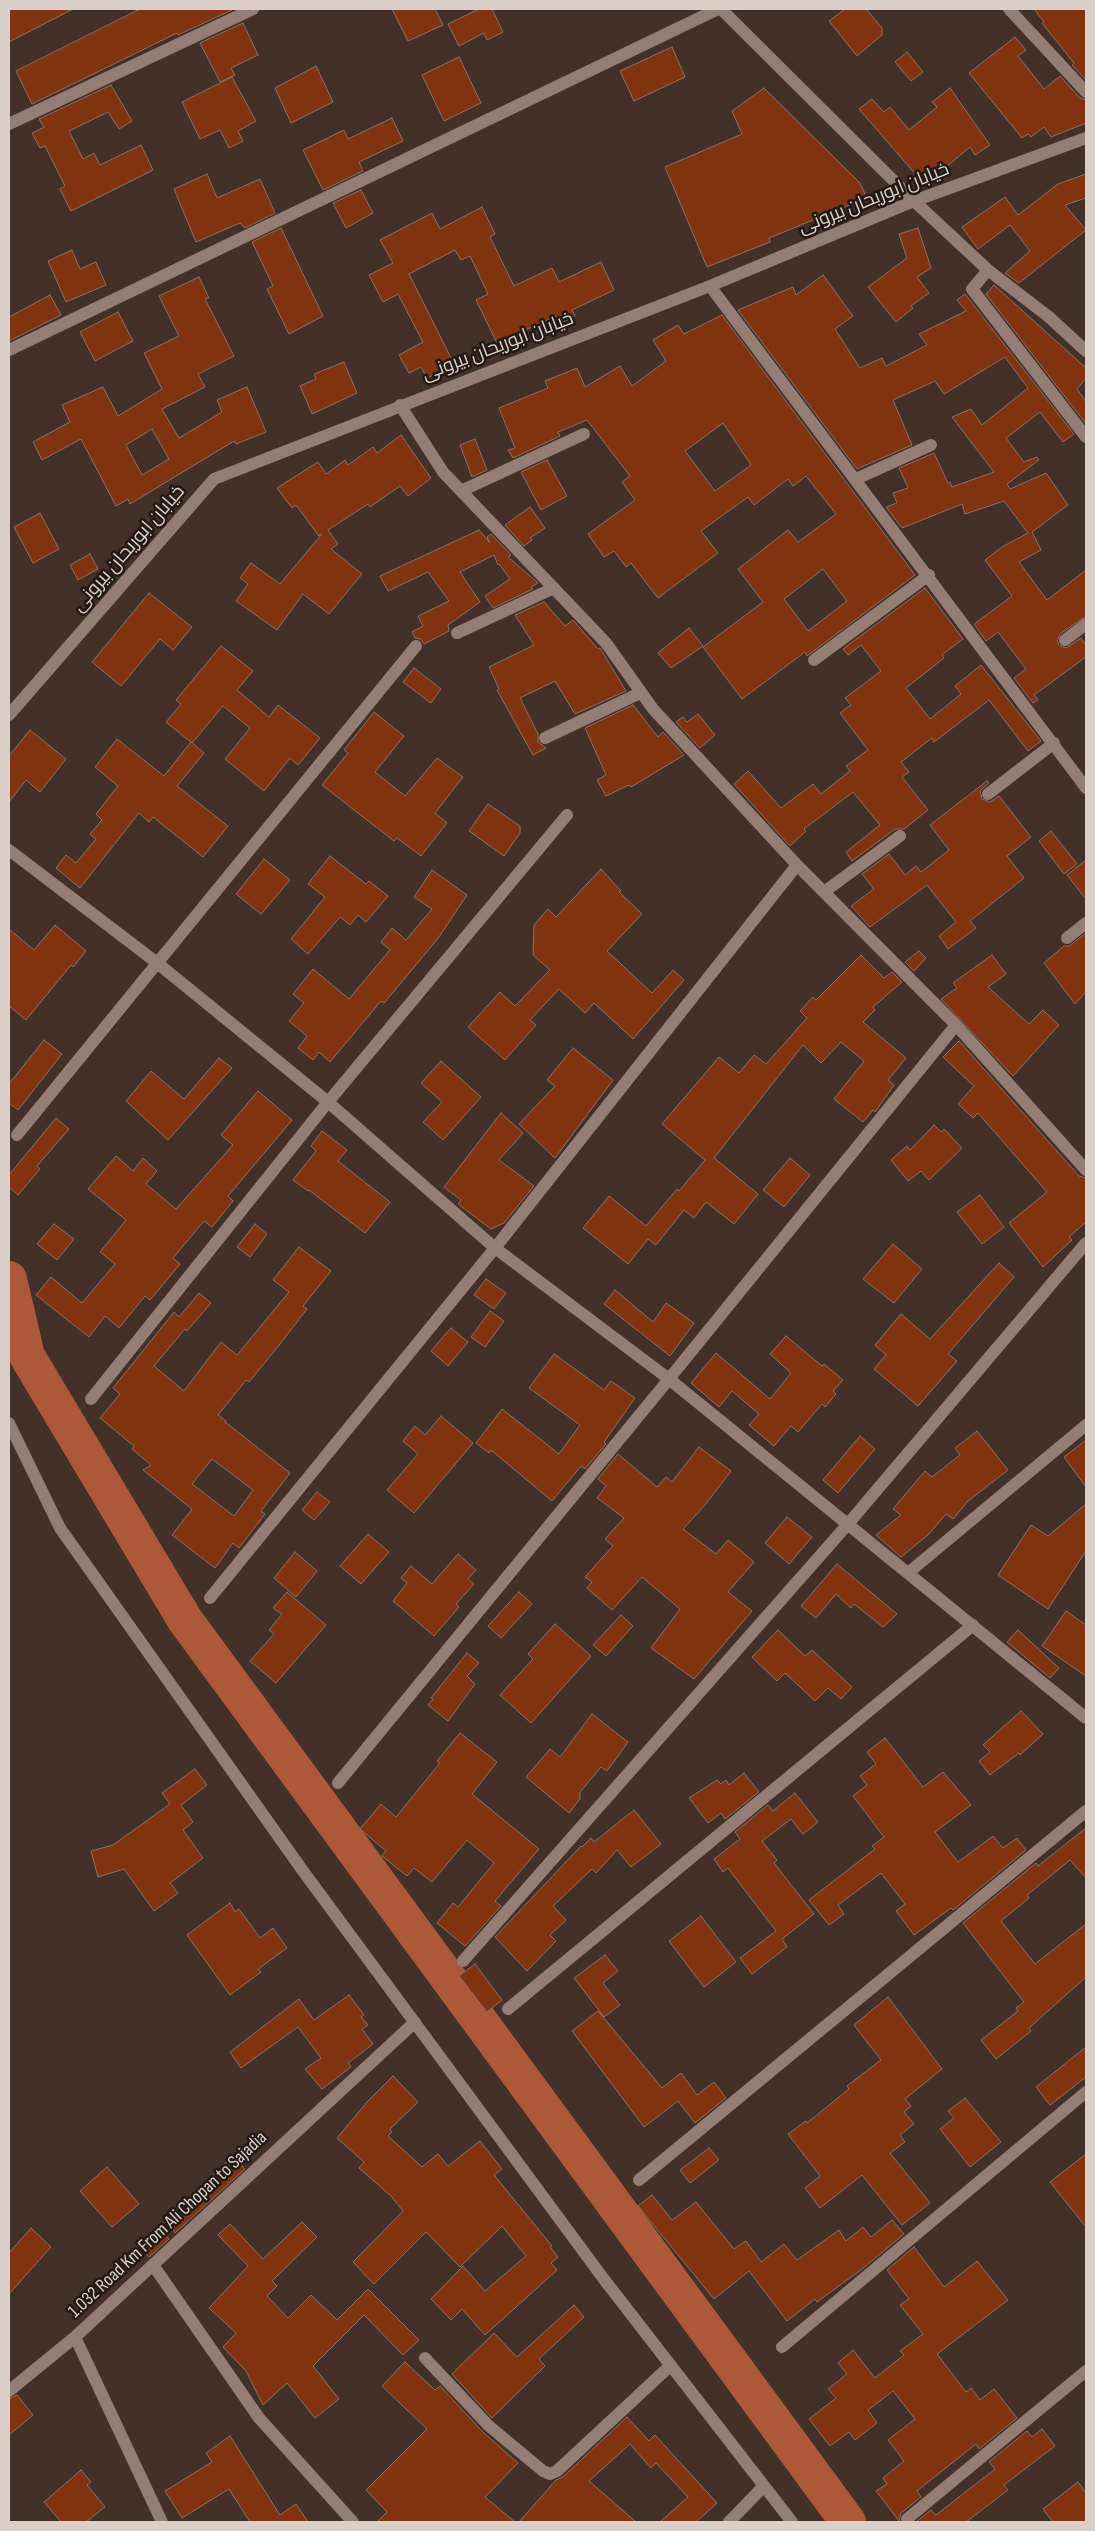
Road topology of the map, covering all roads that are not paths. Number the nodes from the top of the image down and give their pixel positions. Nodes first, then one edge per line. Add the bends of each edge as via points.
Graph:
1 (253, 9) edge
2 (720, 9) edge
3 (1009, 9) edge
4 (1086, 92) edge
5 (9, 124) edge
6 (1086, 138) edge
7 (914, 202) junction
8 (988, 270) junction
9 (710, 286) junction
10 (9, 350) edge
11 (1086, 351) edge
12 (400, 405) junction
13 (584, 434) dead end
14 (1086, 436) edge
15 (931, 445) dead end
16 (856, 479) junction
17 (461, 491) junction
18 (929, 575) junction
19 (554, 588) junction
20 (1086, 624) edge
21 (457, 633) dead end
22 (1065, 640) dead end
23 (416, 646) dead end
24 (814, 660) dead end
25 (640, 693) junction
26 (9, 715) edge
27 (546, 738) dead end
28 (1054, 743) junction
29 (1086, 788) edge
30 (988, 794) dead end
31 (567, 816) dead end
32 (900, 836) dead end
33 (9, 850) edge
34 (797, 865) junction
35 (824, 892) junction
36 (1086, 923) edge
37 (1067, 938) dead end
38 (156, 962) junction
39 (956, 1026) junction
40 (328, 1102) junction
41 (17, 1135) dead end
42 (1086, 1170) edge
43 (1086, 1243) edge
44 (495, 1248) junction
45 (669, 1379) junction
46 (91, 1399) dead end
47 (9, 1423) edge
48 (1086, 1425) edge
49 (848, 1524) junction
50 (908, 1572) junction
51 (210, 1598) dead end
52 (973, 1625) junction
53 (1083, 1710) edge
54 (338, 1783) dead end
55 (1086, 1811) edge
56 (463, 1961) dead end
57 (508, 2009) dead end
58 (415, 2022) junction
59 (1086, 2092) edge
60 (639, 2180) dead end
61 (153, 2265) junction
62 (75, 2337) junction
63 (782, 2347) dead end
64 (425, 2358) dead end
65 (671, 2366) junction
66 (1086, 2371) edge
67 (9, 2391) edge
68 (764, 2486) junction
69 (907, 2519) dead end
70 (162, 2522) edge
71 (353, 2522) edge
72 (728, 2522) edge
73 (792, 2522) edge

1 - 5 street
2 - 7 street
2 - 10 street
3 - 4 street
6 - 7 street, خیابان ابوریحان بیرونی
7 - 8 street
7 - 9 street, خیابان ابوریحان بیرونی
8 - 11 street via 1049,317
8 - 14 street via 972,289
9 - 12 street, خیابان ابوریحان بیرونی
9 - 16 street
12 - 17 street via 443,472
12 - 26 street, خیابان ابوریحان بیرونی via 214,480
13 - 17 street
15 - 16 street
16 - 18 street
17 - 19 street
18 - 24 street
18 - 28 street
19 - 21 street
19 - 25 street via 606,643
20 - 22 street
23 - 38 street
25 - 27 street
25 - 34 street
28 - 29 street
28 - 30 street
31 - 40 street
32 - 35 street
33 - 38 street
34 - 35 street
34 - 44 street
35 - 39 street
36 - 37 street
38 - 40 street
38 - 41 street
39 - 42 street
39 - 45 street
40 - 44 street
40 - 46 street
43 - 49 street
44 - 45 street
44 - 51 street
45 - 49 street
45 - 54 street
47 - 58 street via 60,1528
48 - 50 street
49 - 50 street
49 - 56 street
50 - 52 street
52 - 53 street
52 - 57 street
55 - 60 street
58 - 61 street, 1.032 Road Km From Ali Chopan to Sajadia
58 - 65 street
59 - 63 street
61 - 62 street, 1.032 Road Km From Ali Chopan to Sajadia
61 - 71 street via 259,2418
62 - 67 street
62 - 70 street, 1.032 Road Km From Ali Chopan to Sajadia
64 - 65 street via 489,2426 550,2474
65 - 68 street
66 - 69 street
68 - 72 street
68 - 73 street

